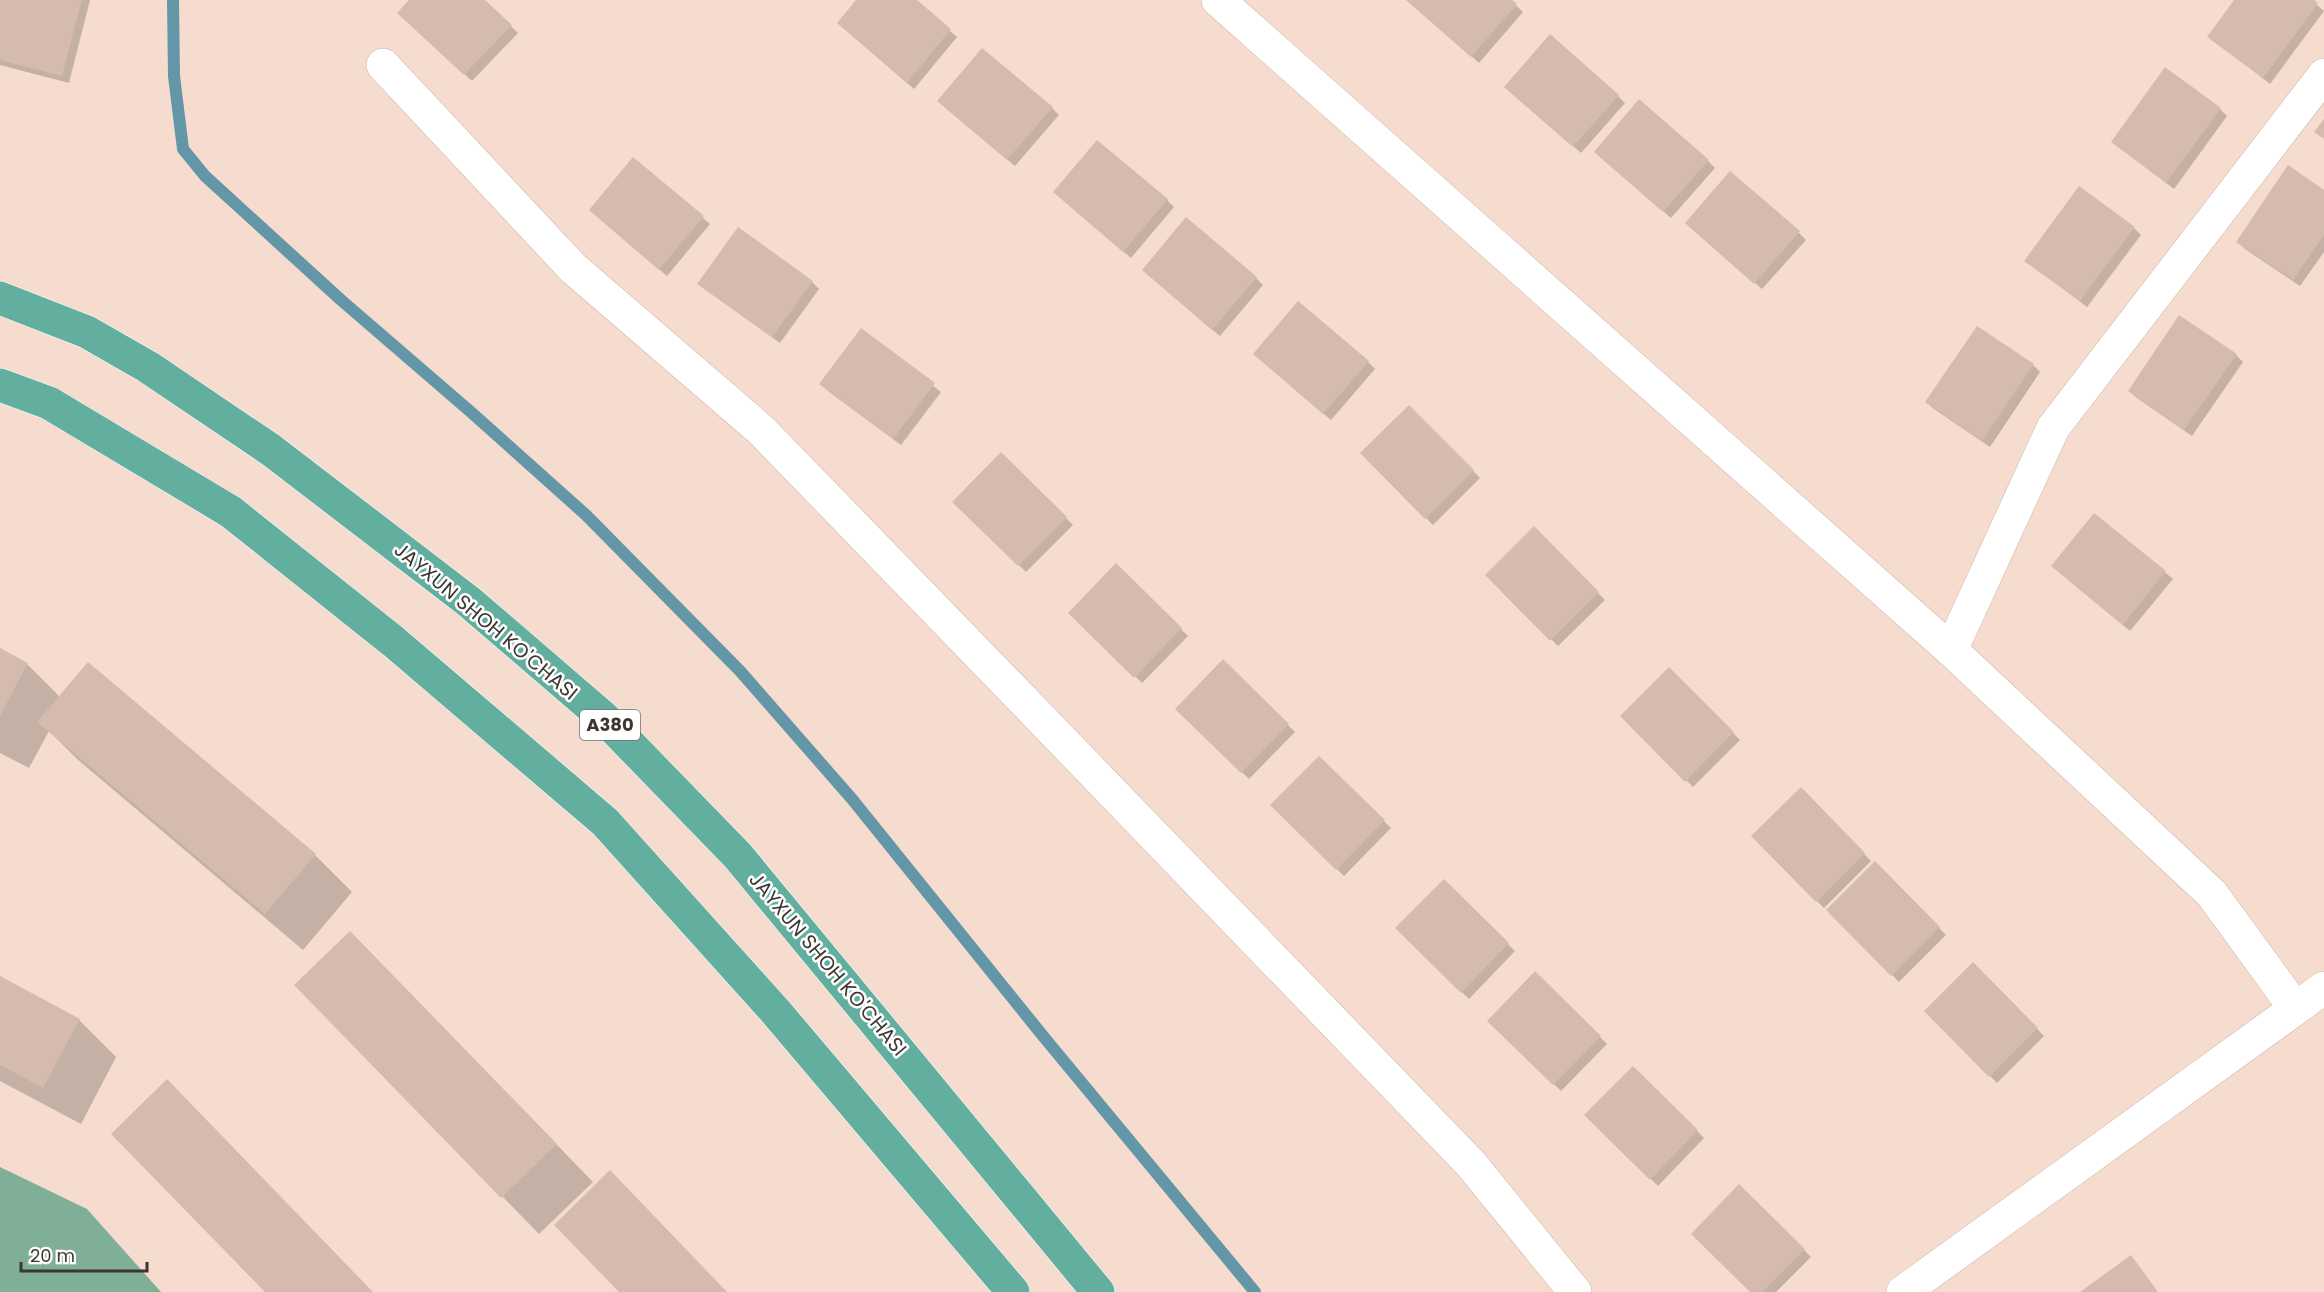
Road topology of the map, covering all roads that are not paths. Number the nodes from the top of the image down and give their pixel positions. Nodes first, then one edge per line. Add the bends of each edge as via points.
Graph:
1 (1218, 0) edge
2 (383, 64) dead end
3 (2324, 75) edge
4 (0, 298) edge
5 (0, 385) edge
6 (1951, 650) junction
7 (2324, 988) edge
8 (2295, 1008) junction
9 (1013, 1292) edge
10 (1098, 1292) edge
11 (1575, 1292) edge
12 (1903, 1292) edge

1 - 6 street
2 - 11 street via 573,268 761,430 1016,692 1471,1164
3 - 6 street via 2053,428
4 - 10 highway, JAYXUN SHOH KO'CHASI / A380 via 87,332 148,367 271,450 468,601 603,717 738,856
5 - 9 highway via 49,403 231,512 394,642 605,822 776,1012
6 - 8 street via 2212,894
7 - 8 street
8 - 12 street

